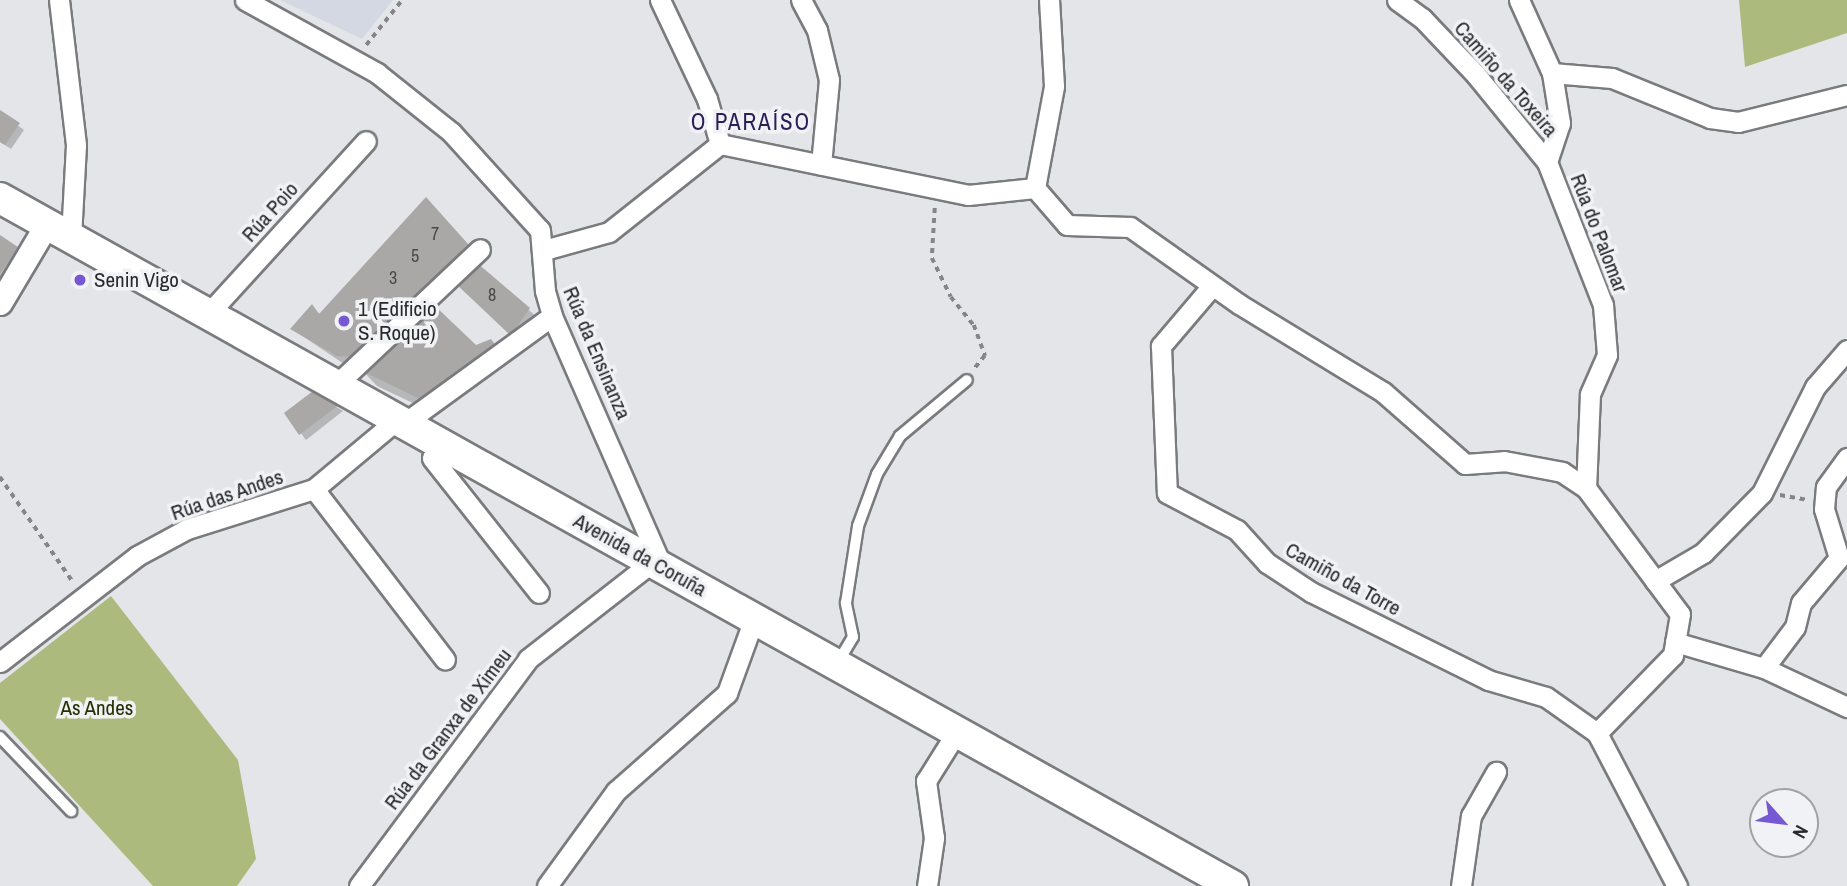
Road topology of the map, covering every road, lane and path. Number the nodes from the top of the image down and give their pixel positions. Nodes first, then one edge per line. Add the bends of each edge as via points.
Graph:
1 (60, 0) edge
2 (245, 0) edge
3 (402, 0) edge
4 (660, 0) edge
5 (801, 0) edge
6 (1049, 0) edge
7 (1397, 0) edge
8 (1519, 0) edge
9 (354, 61) junction
10 (1552, 73) junction
11 (1847, 95) edge
12 (366, 141) dead end
13 (720, 144) junction
14 (1547, 162) junction
15 (821, 165) junction
16 (936, 188) junction
17 (1035, 188) junction
18 (0, 198) edge
19 (59, 230) junction
20 (480, 248) dead end
21 (544, 250) junction
22 (1212, 286) junction
23 (0, 303) edge
24 (208, 314) junction
25 (552, 316) junction
26 (1847, 350) edge
27 (967, 380) joint
28 (338, 383) junction
29 (403, 420) junction
30 (441, 442) junction
31 (1847, 458) edge
32 (0, 477) edge
33 (1586, 488) junction
34 (314, 489) junction
35 (1762, 494) junction
36 (1824, 509) junction
37 (657, 564) junction
38 (1655, 581) junction
39 (539, 593) dead end
40 (82, 595) junction
41 (754, 619) junction
42 (1675, 642) junction
43 (445, 660) dead end
44 (0, 662) edge
45 (836, 665) junction
46 (1764, 668) junction
47 (1847, 706) edge
48 (956, 733) junction
49 (1597, 733) junction
50 (0, 737) edge
51 (1496, 772) dead end
52 (71, 811) dead end
53 (1215, 882) edge
54 (1670, 883) edge
55 (359, 886) edge
56 (547, 886) edge
57 (927, 886) edge
58 (1461, 886) edge

1 - 19 street via 76,145
2 - 9 street, Rúa da Ensinanza
3 - 9 path
4 - 13 street via 715,118
5 - 15 street via 817,30 829,80
6 - 17 street via 1054,86
7 - 14 street, Camiño da Toxeira via 1422,18 1476,75
8 - 10 street, Rúa do Palomar
9 - 21 street, Rúa da Ensinanza via 377,73 451,132 540,230
10 - 11 street via 1612,78 1710,118 1738,122
10 - 14 street, Rúa do Palomar via 1560,123
12 - 24 street, Rúa Poio
13 - 15 street
13 - 21 street via 609,232
14 - 33 street, Rúa do Palomar via 1603,305 1607,355 1590,394
15 - 16 street
16 - 17 street via 968,195
16 - 27 path via 932,258 951,297 974,324 985,356
17 - 22 street via 1067,225 1130,227
18 - 19 main road, Avenida da Coruña
19 - 23 street
19 - 24 main road, Avenida da Coruña
20 - 28 street
21 - 25 street, Rúa da Ensinanza via 545,291
22 - 33 street via 1383,392 1465,464 1504,461 1562,472
22 - 49 street, Camiño da Torre via 1161,346 1167,493 1237,530 1267,563 1311,592 1488,680 1546,697
24 - 28 main road, Avenida da Coruña
25 - 29 street, Rúa das Andes
25 - 37 street, Rúa da Ensinanza
26 - 35 street via 1815,387
27 - 45 lane via 900,436 877,474 858,526 846,603 853,637
28 - 29 main road, Avenida da Coruña
29 - 30 main road, Avenida da Coruña
29 - 34 street, Rúa das Andes
30 - 37 main road, Avenida da Coruña
30 - 39 street via 432,458
31 - 36 street via 1826,488
32 - 40 path
33 - 38 street
34 - 40 street, Rúa das Andes via 187,529 137,556
34 - 43 street
35 - 36 path via 1803,498
35 - 38 street via 1703,553
36 - 46 street via 1839,558 1801,603 1795,627
37 - 41 main road, Avenida da Coruña
37 - 55 street, Rúa da Granxa de Ximeu via 527,659
38 - 42 street via 1680,614
40 - 44 street, Rúa das Andes
41 - 45 main road, Avenida da Coruña
41 - 56 street via 727,693 616,791
42 - 46 street
42 - 49 street via 1673,655
45 - 48 main road, Avenida da Coruña
46 - 47 street
48 - 53 main road, Avenida da Coruña
48 - 57 street via 926,780 934,838
49 - 54 street
50 - 52 lane
51 - 58 street via 1471,816

